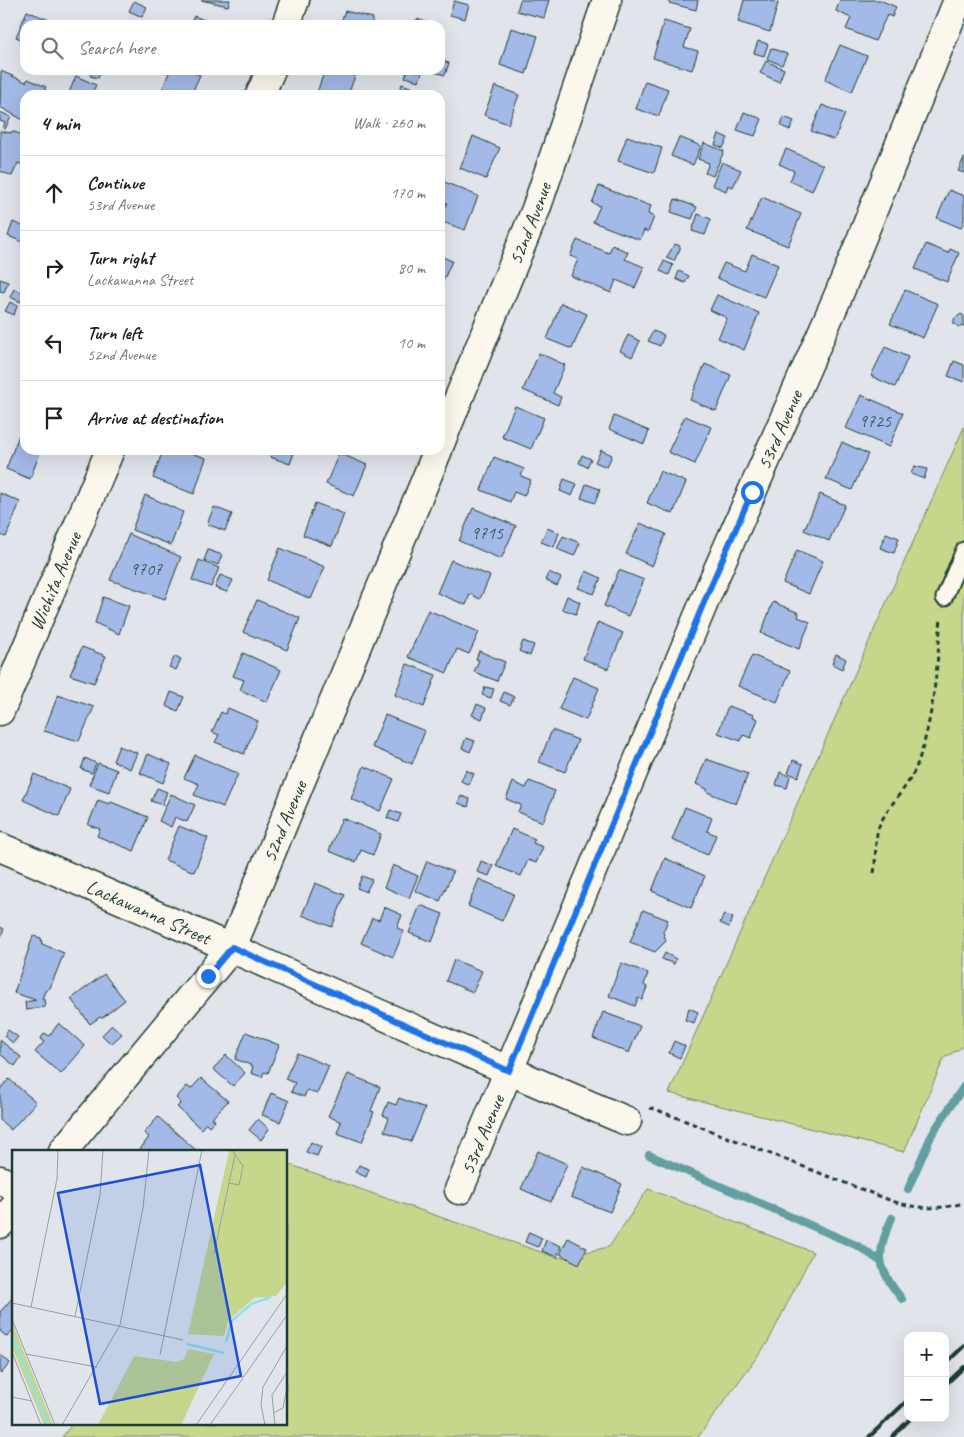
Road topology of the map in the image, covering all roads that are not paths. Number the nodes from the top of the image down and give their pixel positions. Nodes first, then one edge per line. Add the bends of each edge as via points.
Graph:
1 (295, 0) edge
2 (607, 0) edge
3 (958, 0) edge
4 (288, 20) edge
5 (269, 75) edge
6 (262, 90) edge
7 (445, 432) edge
8 (108, 455) edge
9 (436, 455) edge
10 (964, 550) edge
11 (944, 598) road end
12 (0, 711) edge
13 (0, 847) edge
14 (232, 947) junction
15 (509, 1071) junction
16 (627, 1121) road end
17 (64, 1150) edge
18 (0, 1180) edge
19 (12, 1185) edge
20 (459, 1190) dead end
21 (12, 1210) edge
22 (0, 1224) edge

1 - 4 street
2 - 7 street, 52nd Avenue via 536,209
3 - 15 street, 53rd Avenue via 839,294 712,583
5 - 6 street
8 - 12 street, Wichita Avenue
9 - 14 street, 52nd Avenue
10 - 11 lane
13 - 14 street, Lackawanna Street
14 - 15 street, Lackawanna Street
14 - 17 street, 52nd Avenue
15 - 16 street, Lackawanna Street
15 - 20 street, 53rd Avenue
18 - 19 street
21 - 22 street

